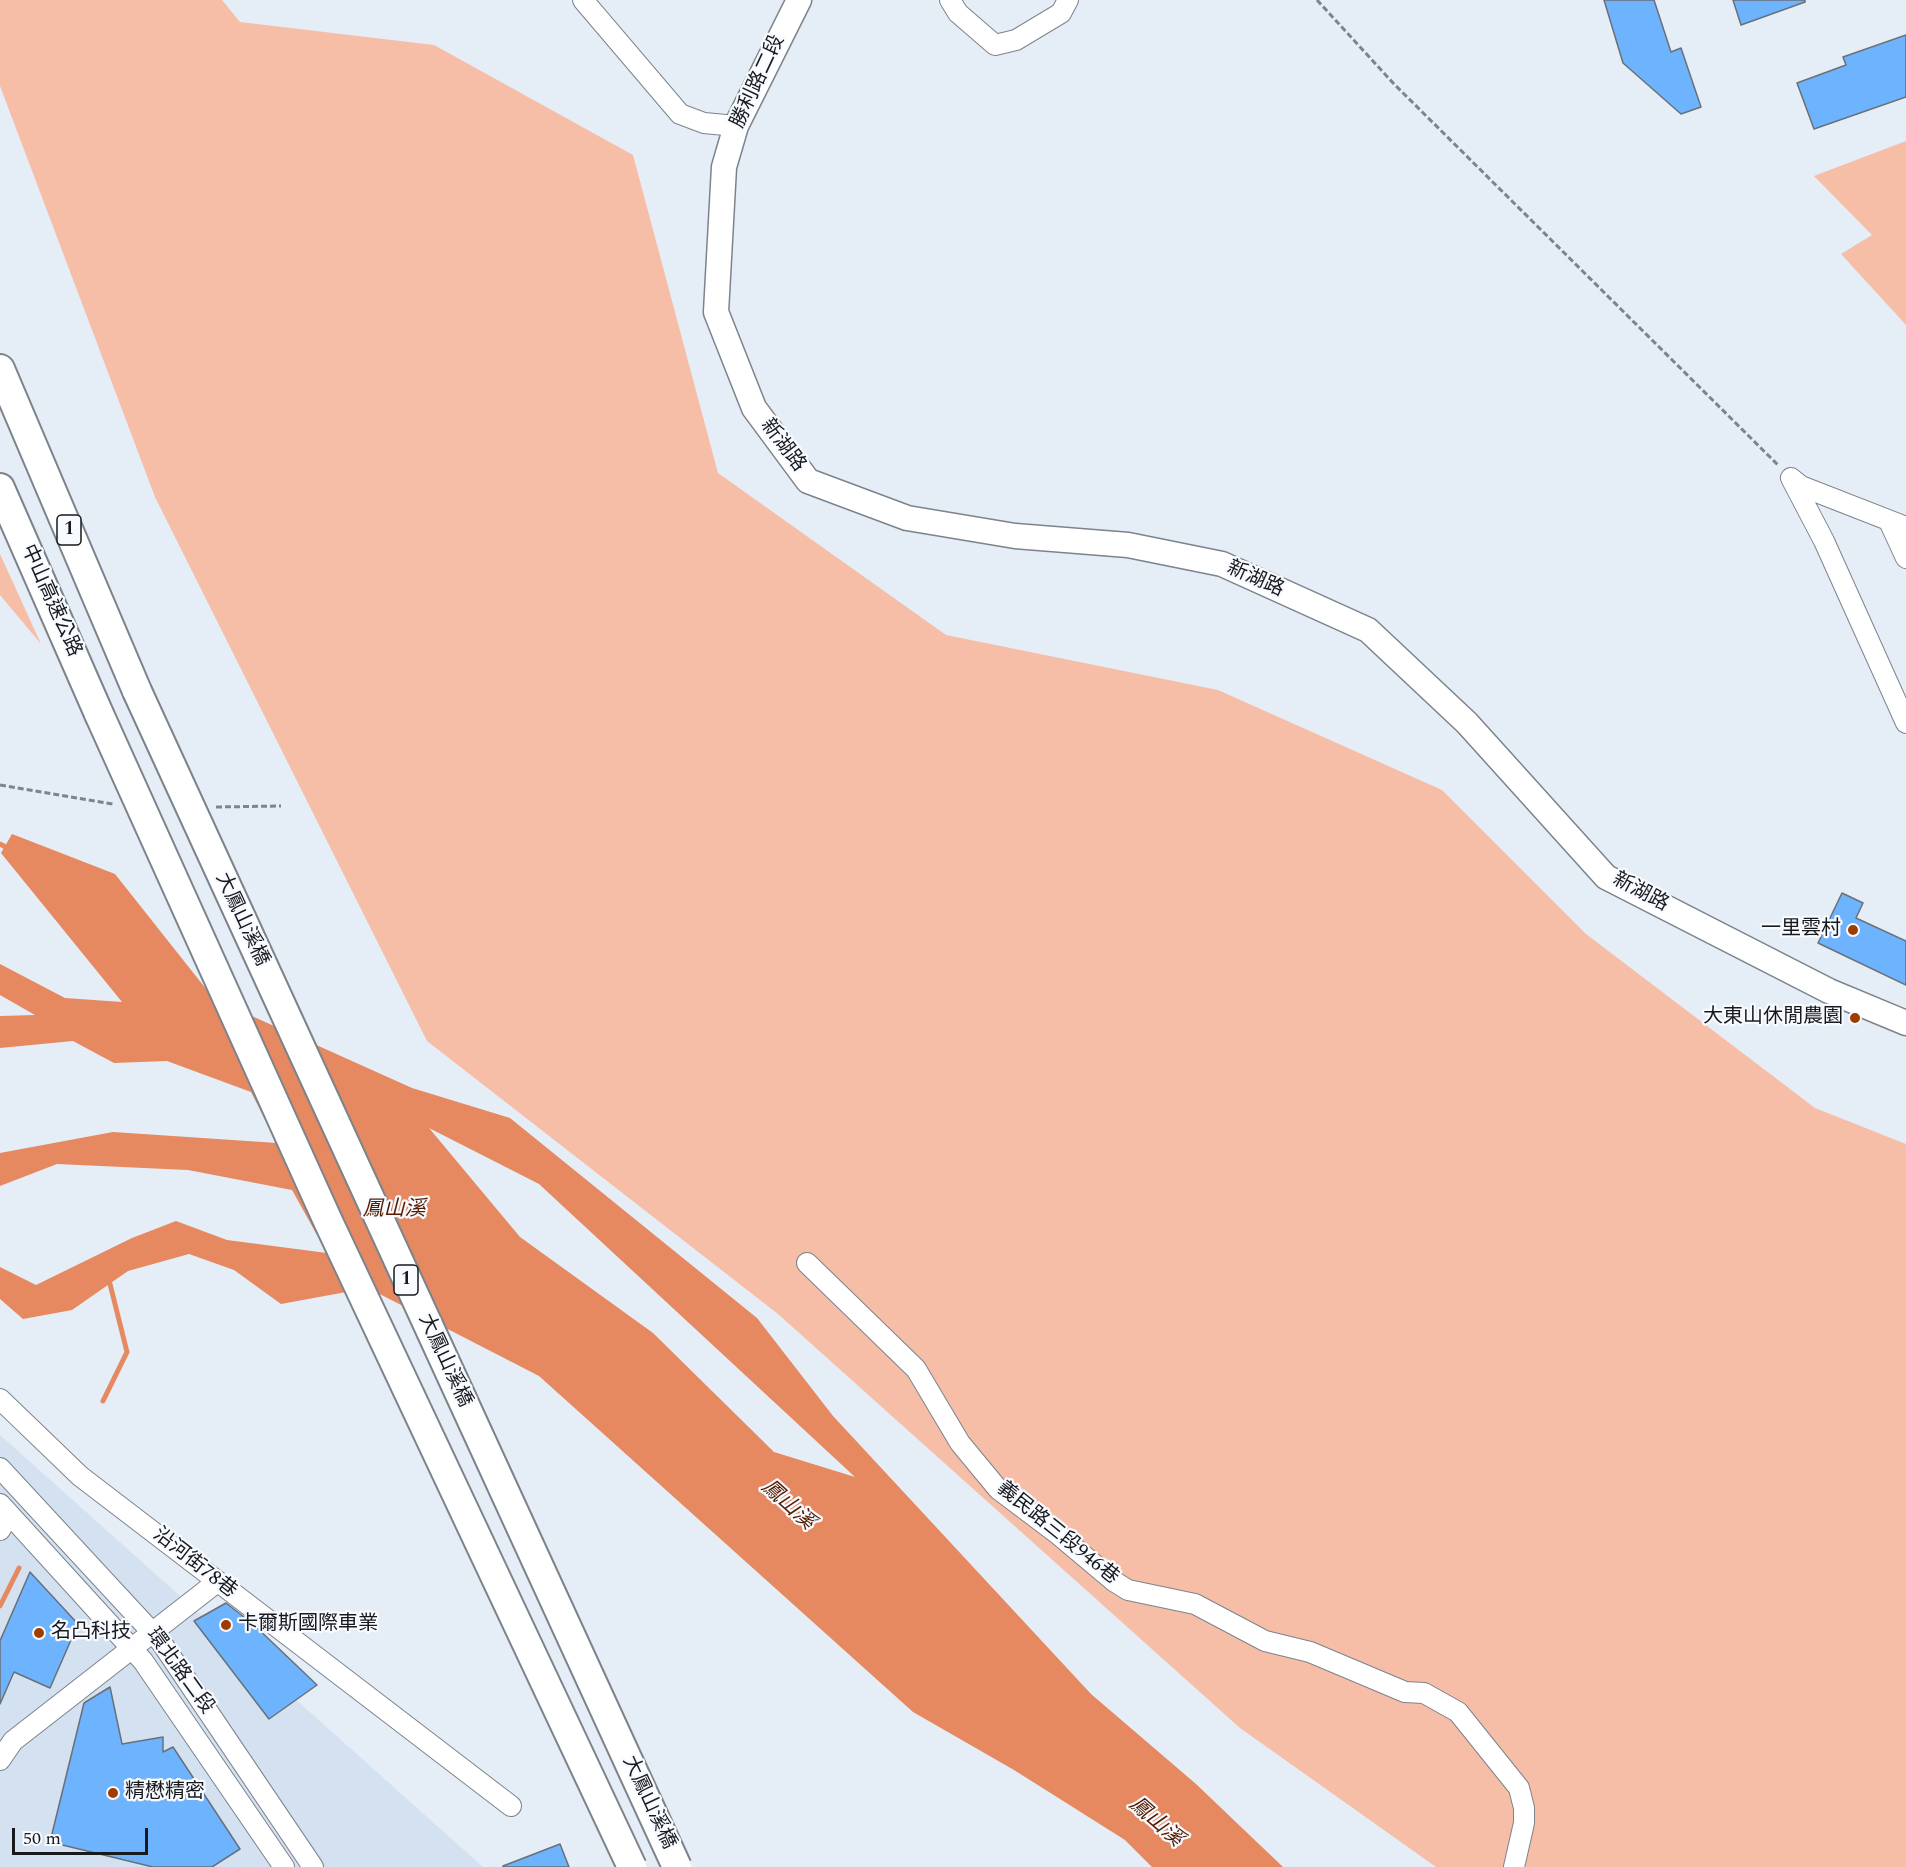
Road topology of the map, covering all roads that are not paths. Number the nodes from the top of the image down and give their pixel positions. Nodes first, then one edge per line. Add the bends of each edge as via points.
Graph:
1 (583, 0) edge
2 (799, 0) edge
3 (950, 0) edge
4 (1068, 0) edge
5 (736, 126) junction
6 (724, 167) joint
7 (0, 369) edge
8 (0, 488) edge
9 (1897, 524) edge
10 (1906, 558) edge
11 (99, 714) joint
12 (1906, 723) edge
13 (1906, 1023) edge
14 (807, 1263) dead end
15 (0, 1399) edge
16 (0, 1468) edge
17 (3, 1516) edge
18 (217, 1582) junction
19 (152, 1632) junction
20 (132, 1649) junction
21 (0, 1760) edge
22 (511, 1806) dead end
23 (284, 1867) edge
24 (313, 1867) edge
25 (632, 1867) edge
26 (677, 1867) edge
27 (1514, 1867) edge

1 - 5 street via 680,114 704,123
2 - 5 main road, 勝利路二段
3 - 4 street via 958,13 995,45 1016,40 1061,13
5 - 6 main road, 勝利路二段
6 - 13 main road, 新湖路 via 716,312 754,408 808,481 907,518 1015,536 1128,545 1222,564 1368,630 1467,723 1606,877 1829,991
7 - 26 highway, 大鳳山溪橋 / 1, bridge via 137,691
8 - 11 highway, 中山高速公路 / 1
9 - 10 street
9 - 12 street via 1801,486 1791,478 1824,541
11 - 25 highway, 大鳳山溪橋 / 1, bridge via 327,1219
14 - 27 street, 義民路三段946巷 via 916,1369 960,1443 998,1489 1115,1582 1128,1590 1195,1604 1265,1641 1310,1652 1405,1692 1424,1693 1458,1712 1520,1788 1524,1823
15 - 18 street, 沿河街78巷 via 80,1476
16 - 19 street, 環北路二段
17 - 20 street, 環北路二段
18 - 19 street
18 - 22 street, 沿河街78巷
19 - 20 street
19 - 24 street, 環北路二段
20 - 21 street via 13,1741
20 - 23 street, 環北路二段

